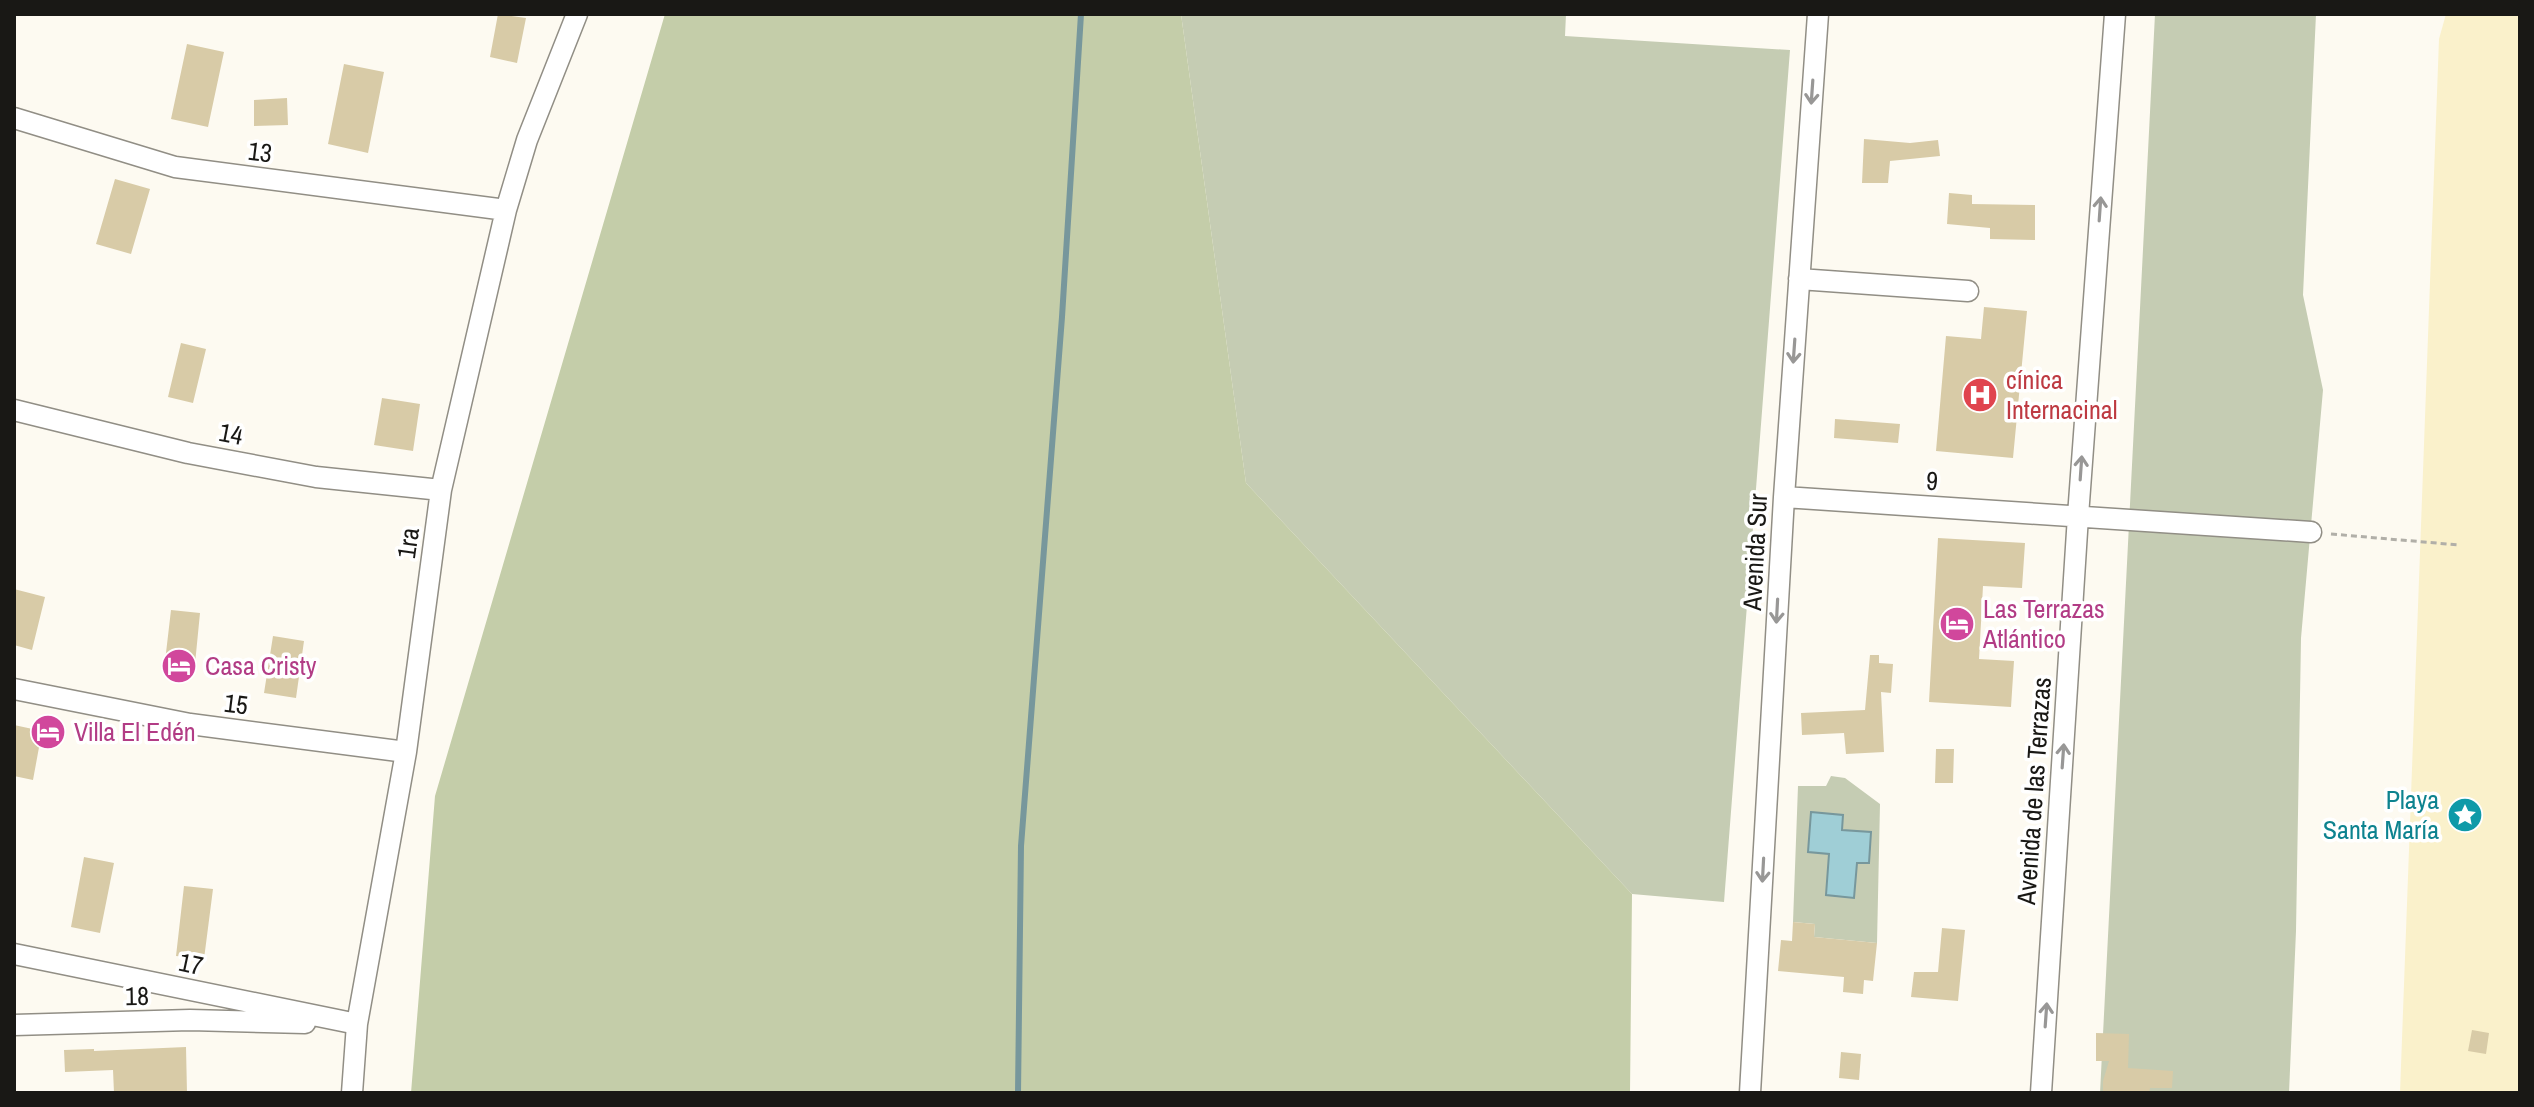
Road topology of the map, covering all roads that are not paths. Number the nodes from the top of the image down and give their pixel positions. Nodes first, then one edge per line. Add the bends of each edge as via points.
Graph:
1 (577, 14) edge
2 (1818, 14) edge
3 (2115, 14) edge
4 (14, 118) edge
5 (506, 210) junction
6 (1799, 279) junction
7 (1968, 291) dead end
8 (14, 410) edge
9 (441, 490) junction
10 (1784, 497) junction
11 (2078, 516) junction
12 (2311, 532) road end
13 (14, 689) edge
14 (406, 752) junction
15 (14, 954) edge
16 (357, 1024) junction
17 (14, 1025) edge
18 (352, 1093) edge
19 (1750, 1093) edge
20 (2041, 1093) edge

1 - 5 street, 1ra via 527,140
2 -> 6 street, Avenida Sur
11 -> 3 street, Avenida de las Terrazas
4 - 5 street, 13 via 175,167
5 - 9 street, 1ra
6 - 7 street
6 -> 10 street, Avenida Sur
8 - 9 street, 14 via 188,453 316,477
9 - 14 street, 1ra
10 - 11 street, 9
10 -> 19 street, Avenida Sur
11 - 12 street, 9
20 -> 11 street, Avenida de las Terrazas
13 - 14 street, 15 via 190,724
14 - 16 street, 1ra
15 - 16 street, 17
16 - 17 street, 18 via 190,1020
16 - 18 street, 1ra

